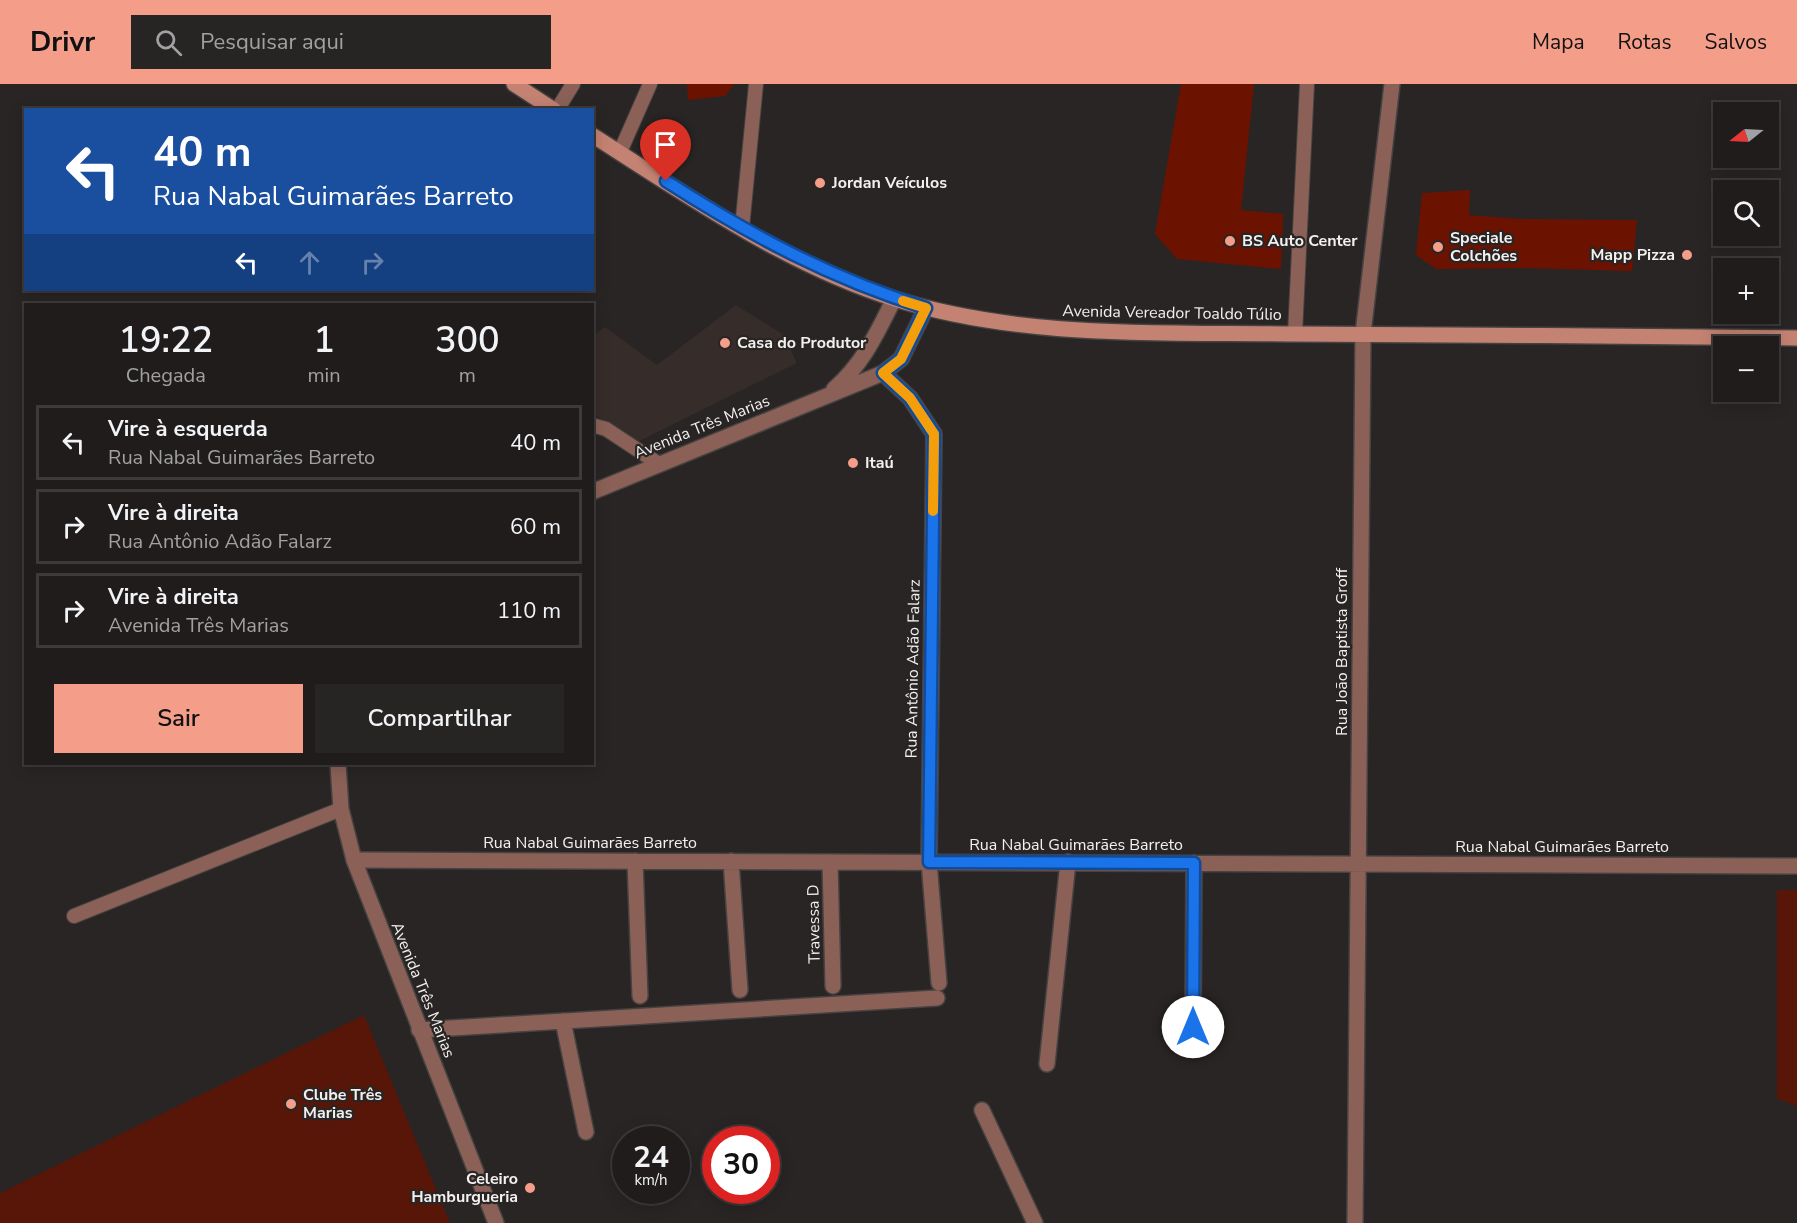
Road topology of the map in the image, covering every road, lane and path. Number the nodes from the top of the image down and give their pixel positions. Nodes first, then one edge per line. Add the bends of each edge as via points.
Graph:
1 (514, 84) edge
2 (573, 84) edge
3 (650, 84) edge
4 (756, 84) edge
5 (1307, 84) edge
6 (1392, 84) edge
7 (552, 108) edge
8 (556, 108) edge
9 (594, 136) edge
10 (620, 152) junction
11 (742, 228) junction
12 (894, 299) junction
13 (926, 308) junction
14 (1295, 334) junction
15 (1362, 334) junction
16 (1797, 338) edge
17 (883, 373) junction
18 (825, 397) junction
19 (594, 425) edge
20 (659, 464) junction
21 (594, 491) edge
22 (338, 765) edge
23 (341, 808) junction
24 (354, 860) junction
25 (635, 861) junction
26 (731, 861) junction
27 (830, 862) junction
28 (929, 862) junction
29 (1068, 862) junction
30 (1194, 863) junction
31 (1358, 864) junction
32 (1797, 866) edge
33 (74, 916) dead end
34 (833, 986) dead end
35 (740, 990) dead end
36 (640, 996) dead end
37 (563, 1021) junction
38 (1193, 1027) dead end
39 (419, 1030) junction
40 (1047, 1064) dead end
41 (982, 1110) dead end
42 (586, 1131) dead end
43 (496, 1223) edge
44 (1035, 1223) edge
45 (1355, 1223) edge

1 - 7 main road
2 - 8 lane
3 - 10 lane
4 - 11 lane
5 - 14 lane
6 - 15 street, Rua João Baptista Groff
9 - 10 main road, Avenida Vereador Toaldo Túlio
10 - 11 main road, Avenida Vereador Toaldo Túlio
11 - 12 main road, Avenida Vereador Toaldo Túlio via 810,265
12 - 13 main road, Avenida Vereador Toaldo Túlio
12 - 18 street, Avenida Três Marias via 863,359
13 - 14 main road, Avenida Vereador Toaldo Túlio via 961,317 1048,327
13 - 17 street, Avenida Três Marias via 901,359
14 - 15 main road, Avenida Vereador Toaldo Túlio
15 - 16 main road, Avenida Vereador Toaldo Túlio
15 - 31 street, Rua João Baptista Groff
17 - 18 street, Avenida Três Marias
17 - 28 street, Rua Antônio Adão Falarz via 910,398 934,434
18 - 20 street, Avenida Três Marias
19 - 20 lane
20 - 21 street, Avenida Três Marias
22 - 23 street, Avenida Três Marias
23 - 24 street, Avenida Três Marias
23 - 33 lane
24 - 25 street, Rua Nabal Guimarães Barreto
24 - 39 street, Avenida Três Marias
25 - 26 street, Rua Nabal Guimarães Barreto
25 - 36 street
26 - 27 street, Rua Nabal Guimarães Barreto
26 - 35 street
27 - 28 street, Rua Nabal Guimarães Barreto
27 - 34 street, Travessa D
28 - 29 street, Rua Nabal Guimarães Barreto
28 - 37 street, Rua Antônio Adão Falarz via 938,990
29 - 30 street, Rua Nabal Guimarães Barreto
29 - 40 street
30 - 31 street, Rua Nabal Guimarães Barreto
30 - 38 street
31 - 32 street, Rua Nabal Guimarães Barreto
31 - 45 street, Rua João Baptista Groff
37 - 39 street
37 - 42 street
39 - 43 street, Avenida Três Marias
41 - 44 street

